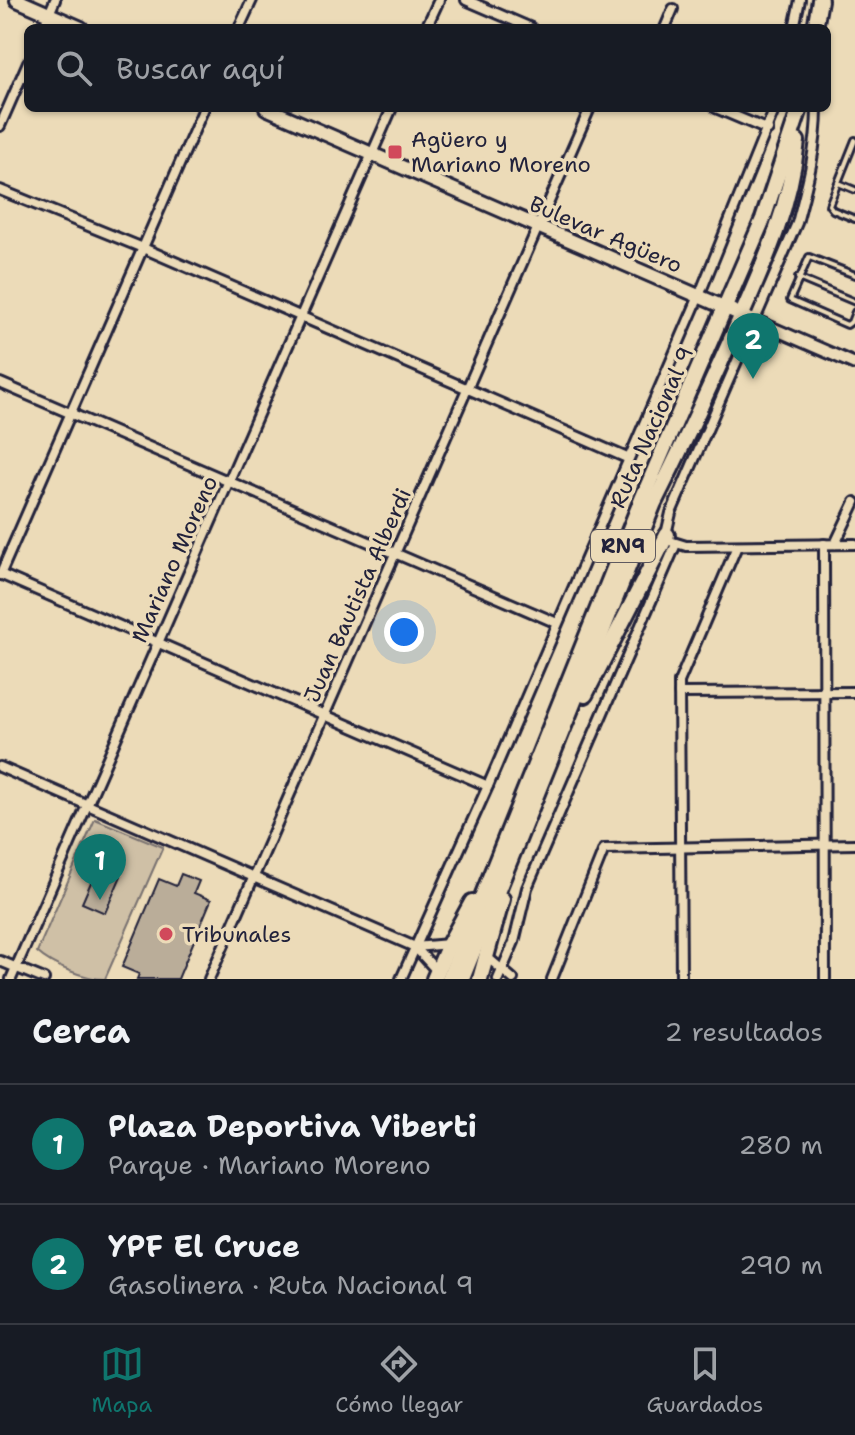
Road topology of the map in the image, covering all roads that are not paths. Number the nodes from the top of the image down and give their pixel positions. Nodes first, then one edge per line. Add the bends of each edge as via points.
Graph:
1 (17, 0) edge
2 (55, 0) edge
3 (252, 0) edge
4 (439, 0) edge
5 (466, 0) edge
6 (800, 0) edge
7 (820, 0) edge
8 (673, 9) dead end
9 (49, 14) junction
10 (45, 24) edge
11 (72, 24) edge
12 (241, 24) edge
13 (428, 24) edge
14 (522, 24) edge
15 (667, 24) edge
16 (795, 24) edge
17 (816, 24) edge
18 (24, 71) edge
19 (202, 112) edge
20 (275, 112) edge
21 (390, 112) edge
22 (588, 112) edge
23 (725, 112) edge
24 (774, 112) edge
25 (798, 112) edge
26 (799, 112) edge
27 (817, 112) edge
28 (0, 126) edge
29 (768, 130) junction
30 (855, 140) edge
31 (372, 154) junction
32 (847, 160) junction
33 (855, 163) edge
34 (838, 183) junction
35 (0, 190) edge
36 (855, 190) edge
37 (855, 219) edge
38 (538, 226) junction
39 (143, 248) junction
40 (855, 275) edge
41 (798, 278) junction
42 (699, 296) junction
43 (855, 302) edge
44 (726, 308) junction
45 (855, 312) edge
46 (300, 317) junction
47 (748, 318) junction
48 (855, 364) edge
49 (0, 383) edge
50 (467, 389) junction
51 (71, 413) junction
52 (627, 458) junction
53 (228, 481) junction
54 (855, 502) edge
55 (672, 540) junction
56 (824, 544) junction
57 (835, 544) junction
58 (855, 544) edge
59 (737, 546) junction
60 (395, 553) junction
61 (0, 575) edge
62 (557, 623) junction
63 (157, 643) junction
64 (823, 692) junction
65 (855, 692) edge
66 (679, 693) junction
67 (324, 715) junction
68 (552, 755) junction
69 (0, 767) edge
70 (488, 786) junction
71 (87, 804) junction
72 (855, 844) edge
73 (825, 845) junction
74 (681, 847) junction
75 (514, 848) junction
76 (495, 864) junction
77 (254, 877) junction
78 (449, 944) junction
79 (415, 947) junction
80 (487, 957) junction
81 (0, 961) edge
82 (16, 967) junction
83 (502, 970) junction
84 (442, 977) edge
85 (11, 979) edge
86 (44, 979) edge
87 (209, 979) edge
88 (401, 979) edge
89 (462, 979) edge
90 (480, 979) edge
91 (498, 979) edge
92 (513, 979) edge
93 (552, 979) edge
94 (681, 979) edge
95 (825, 979) edge

1 - 9 main road
2 - 9 street
3 - 12 street
4 - 13 street
5 - 14 street
6 - 16 street
7 - 17 highway
8 - 15 street
9 - 10 street
9 - 11 main road
18 - 28 street
19 - 39 street
20 - 31 main road, Bulevar Agüero
21 - 31 street, Mariano Moreno
22 - 38 street, Juan Bautista Alberdi
23 - 29 street
24 - 29 street
25 - 44 highway, Ruta Nacional 9 / RN9 via 772,196
26 - 47 highway, Ruta Nacional 9 / RN9 via 783,214
27 - 47 street via 810,175 797,223
29 - 42 street
30 - 32 lane
31 - 38 main road, Bulevar Agüero
31 - 46 street, Mariano Moreno
32 - 33 lane
32 - 34 lane
34 - 36 lane
34 - 37 lane via 830,208
35 - 39 street
38 - 42 main road, Bulevar Agüero
38 - 50 street, Juan Bautista Alberdi
39 - 46 street
39 - 51 street
40 - 41 lane via 809,257
41 - 43 lane
41 - 45 lane via 790,300 794,303 847,325
42 - 44 main road, Bulevar Agüero
42 - 52 street
44 - 47 main road, Bulevar Agüero
44 - 76 highway, Ruta Nacional 9 / RN9 via 642,499
46 - 50 street
46 - 53 street, Mariano Moreno
47 - 48 street
47 - 55 street via 671,513
47 - 68 highway, Ruta Nacional 9 / RN9 via 654,503
49 - 51 street
50 - 52 street
50 - 60 street, Juan Bautista Alberdi
51 - 53 street
51 - 61 street
52 - 62 street
53 - 60 street
53 - 63 street, Mariano Moreno
54 - 57 street
55 - 59 street
55 - 68 highway
55 - 83 street via 527,888
56 - 57 street
56 - 59 street
56 - 64 street
57 - 58 street
59 - 66 street via 682,670
60 - 62 street
60 - 67 street, Juan Bautista Alberdi
61 - 63 street
62 - 70 street
63 - 67 street
63 - 71 street, Mariano Moreno
64 - 65 street
64 - 66 street
64 - 73 street
66 - 74 street
67 - 70 street
67 - 77 street, Juan Bautista Alberdi
68 - 75 highway, Ruta Nacional 9 / RN9
69 - 71 street
70 - 79 street
71 - 77 street
71 - 82 street, Mariano Moreno
72 - 73 street
73 - 74 street
73 - 95 street
74 - 93 street via 604,849
74 - 94 street
75 - 80 highway
75 - 89 highway, Ruta Nacional 9 / RN9
76 - 78 highway
76 - 84 highway, Ruta Nacional 9 / RN9
77 - 79 street
77 - 87 street, Juan Bautista Alberdi
78 - 79 street
78 - 84 highway
79 - 84 street
79 - 88 street
80 - 83 street
80 - 90 highway
81 - 82 street
82 - 85 street, Mariano Moreno
82 - 86 street
83 - 91 street
83 - 92 street

